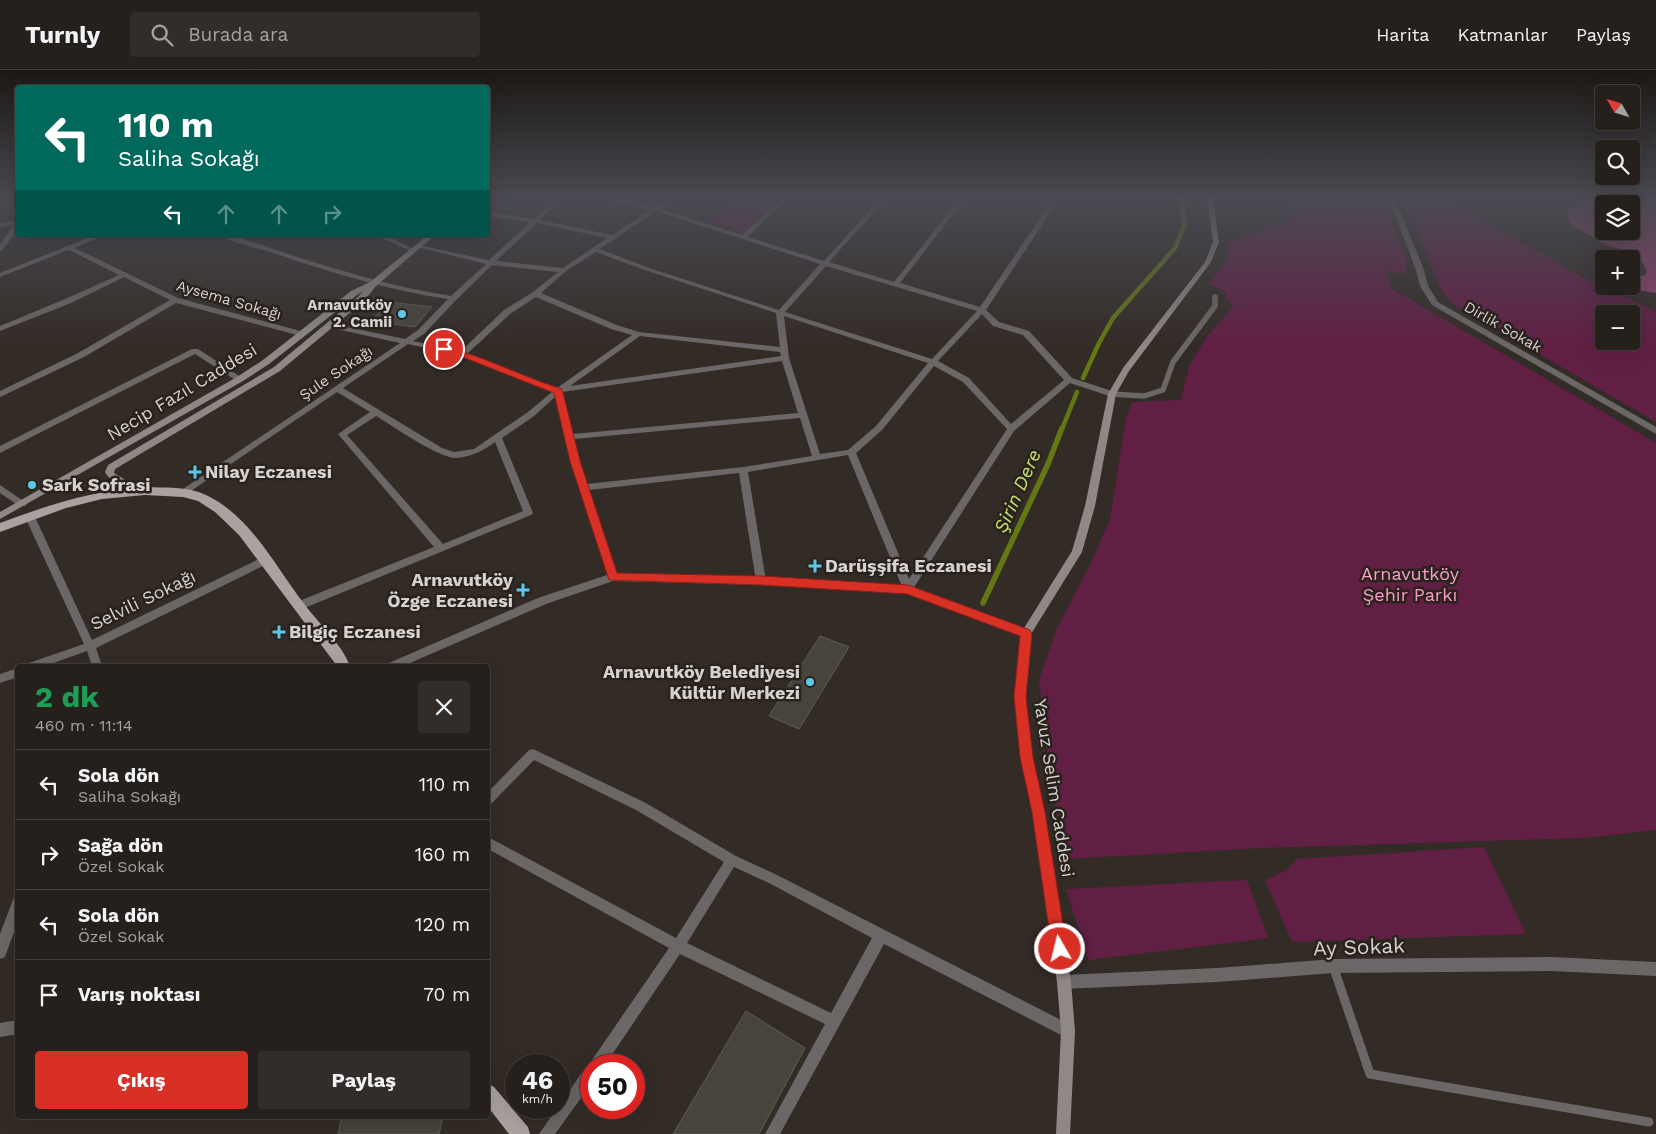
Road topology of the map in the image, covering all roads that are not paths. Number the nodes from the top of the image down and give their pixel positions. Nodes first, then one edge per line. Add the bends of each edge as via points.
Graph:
1 (69, 249) edge
2 (72, 249) edge
3 (267, 249) edge
4 (416, 249) edge
5 (420, 249) edge
6 (506, 249) edge
7 (594, 249) joint
8 (780, 249) edge
9 (837, 249) edge
10 (923, 249) edge
11 (1023, 249) edge
12 (1213, 249) edge
13 (1412, 249) edge
14 (491, 263) junction
15 (824, 263) junction
16 (564, 270) junction
17 (0, 275) edge
18 (124, 275) junction
19 (374, 283) junction
20 (896, 284) junction
21 (536, 294) junction
22 (1215, 297) dead end
23 (453, 298) junction
24 (175, 300) junction
25 (982, 310) junction
26 (780, 313) junction
27 (330, 325) junction
28 (0, 329) edge
29 (301, 334) junction
30 (638, 334) junction
31 (407, 341) junction
32 (462, 354) junction
33 (784, 354) junction
34 (933, 362) junction
35 (240, 379) junction
36 (1069, 380) junction
37 (338, 389) junction
38 (558, 391) junction
39 (0, 394) edge
40 (1112, 394) junction
41 (374, 413) junction
42 (803, 415) junction
43 (1011, 429) junction
44 (1656, 431) edge
45 (497, 436) junction
46 (569, 437) junction
47 (0, 450) edge
48 (851, 452) junction
49 (817, 458) junction
50 (743, 470) junction
51 (0, 488) edge
52 (583, 488) junction
53 (137, 491) junction
54 (182, 493) junction
55 (22, 504) junction
56 (0, 516) edge
57 (30, 517) junction
58 (0, 528) edge
59 (440, 547) junction
60 (266, 560) junction
61 (613, 577) junction
62 (761, 581) junction
63 (908, 589) junction
64 (298, 606) junction
65 (1026, 634) junction
66 (90, 646) junction
67 (40, 664) edge
68 (96, 664) edge
69 (342, 664) edge
70 (398, 664) edge
71 (15, 673) edge
72 (0, 679) edge
73 (490, 797) edge
74 (490, 844) edge
75 (732, 860) junction
76 (15, 910) edge
77 (881, 936) junction
78 (678, 946) junction
79 (0, 952) edge
80 (1333, 966) junction
81 (1656, 969) edge
82 (1064, 982) junction
83 (834, 1021) junction
84 (15, 1028) edge
85 (0, 1030) edge
86 (1068, 1031) junction
87 (604, 1054) edge
88 (580, 1087) edge
89 (490, 1096) edge
90 (1650, 1122) dead end
91 (519, 1133) edge
92 (546, 1134) edge
93 (772, 1134) edge
94 (1063, 1134) edge

1 - 17 street
2 - 18 street, Aysema Sokağı
3 - 19 street
4 - 19 main road, Necip Fazıl Caddesi
5 - 14 street
6 - 14 street, Şule Sokağı
7 - 16 street
7 - 26 street
8 - 15 street
9 - 15 street
10 - 20 street
11 - 25 street
12 - 40 main road, Yavuz Selim Caddesi via 1208,262 1126,370
13 - 44 street, Dirlik Sokak via 1424,286 1435,303
14 - 16 street
14 - 23 street, Şule Sokağı
15 - 20 street
15 - 26 street
16 - 21 street
18 - 24 street, Aysema Sokağı
18 - 28 street
19 - 23 street
19 - 27 main road, Necip Fazıl Caddesi via 367,294
19 - 29 main road, Necip Fazıl Caddesi via 354,293
20 - 25 street
21 - 30 street
21 - 32 street via 507,312
22 - 40 lane via 1215,306 1173,362 1163,390 1142,397
23 - 31 street, Şule Sokağı via 421,332
24 - 29 street, Aysema Sokağı
24 - 39 street via 81,354
25 - 34 street
25 - 36 street via 996,324 1026,333
26 - 33 street
26 - 34 street
27 - 31 street
27 - 53 main road, Necip Fazıl Caddesi via 254,384 112,467 110,476
29 - 35 main road, Necip Fazıl Caddesi
30 - 33 street
30 - 38 street
31 - 32 street
31 - 37 street, Şule Sokağı
32 - 38 street
33 - 38 street
33 - 42 street
34 - 43 street via 966,380
34 - 48 street via 879,428
35 - 47 street via 195,351
35 - 55 main road, Necip Fazıl Caddesi
36 - 40 street
36 - 43 street
37 - 41 street
37 - 54 street, Şule Sokağı
38 - 45 street
38 - 46 street
40 - 65 main road, Yavuz Selim Caddesi via 1090,506 1077,552
41 - 45 street via 454,456 476,451
41 - 59 street via 342,434
42 - 46 street
42 - 49 street
43 - 63 street
45 - 59 street via 528,513
46 - 52 street
48 - 49 street
48 - 63 street
49 - 50 street
50 - 52 street
50 - 62 street
51 - 55 street
52 - 61 street
53 - 54 main road
53 - 57 main road via 80,499
54 - 60 main road via 206,500 229,518
55 - 56 main road, Necip Fazıl Caddesi
57 - 58 main road
57 - 66 street
59 - 64 street
60 - 64 main road
60 - 66 street, Selvili Sokağı
61 - 62 street
61 - 70 street via 542,601
62 - 63 street
63 - 65 street
64 - 69 main road
65 - 82 main road, Yavuz Selim Caddesi via 1020,697
66 - 67 street, Selvili Sokağı
66 - 68 street
71 - 72 street
73 - 75 street via 533,754 640,806
74 - 78 street
75 - 77 street
75 - 78 street
76 - 79 street
77 - 83 street
77 - 86 street
78 - 83 street
78 - 87 street
80 - 81 street, Ay Sokak via 1550,964
80 - 82 street, Ay Sokak
80 - 90 lane via 1370,1074
82 - 86 main road, Yavuz Selim Caddesi
83 - 93 street
84 - 85 street
86 - 94 main road, Yavuz Selim Caddesi
88 - 92 street
89 - 91 main road

